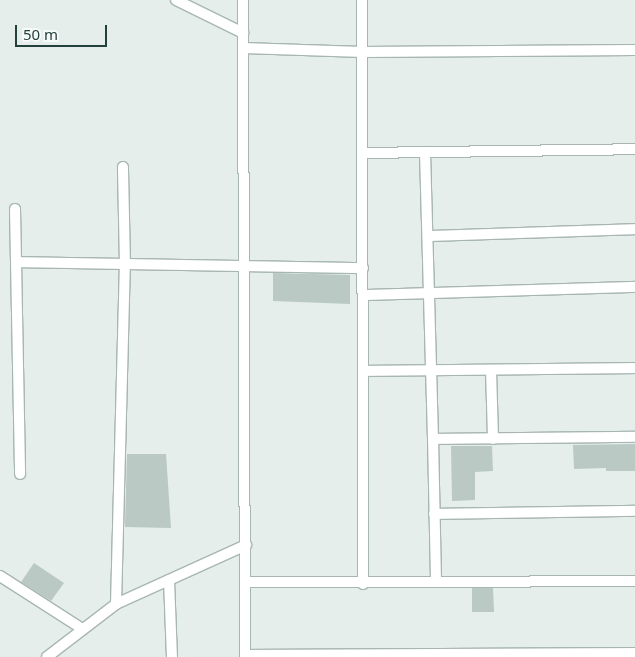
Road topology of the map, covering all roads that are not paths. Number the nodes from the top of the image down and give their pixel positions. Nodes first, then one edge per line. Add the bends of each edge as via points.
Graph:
1 (176, 0) edge
2 (242, 0) edge
3 (362, 0) edge
4 (243, 33) junction
5 (243, 48) junction
6 (635, 50) edge
7 (363, 52) junction
8 (635, 149) edge
9 (424, 152) junction
10 (363, 153) junction
11 (123, 167) dead end
12 (15, 209) dead end
13 (635, 229) edge
14 (428, 236) junction
15 (17, 262) junction
16 (125, 265) junction
17 (244, 266) junction
18 (363, 268) junction
19 (635, 286) edge
20 (429, 293) junction
21 (363, 295) junction
22 (635, 368) edge
23 (433, 370) junction
24 (491, 370) junction
25 (363, 371) junction
26 (635, 437) edge
27 (493, 438) junction
28 (433, 440) junction
29 (20, 474) dead end
30 (635, 511) edge
31 (434, 514) junction
32 (246, 545) junction
33 (0, 576) edge
34 (169, 580) junction
35 (436, 580) junction
36 (635, 581) edge
37 (247, 582) junction
38 (363, 584) junction
39 (116, 604) junction
40 (81, 628) junction
41 (635, 653) edge
42 (245, 656) edge
43 (312, 656) edge
44 (396, 656) edge
45 (46, 657) edge
46 (172, 657) edge

1 - 4 street
2 - 4 street
3 - 7 street
4 - 5 street
5 - 7 street
5 - 17 street
6 - 7 street
7 - 10 street
8 - 9 street
9 - 10 street
9 - 14 street
10 - 18 street
11 - 16 street
12 - 15 street
13 - 14 street
14 - 20 street
15 - 16 street
15 - 29 street
16 - 17 street
16 - 39 street
17 - 18 street
17 - 32 street
18 - 21 street
19 - 20 street
20 - 21 street
20 - 23 street
21 - 25 street
22 - 24 street
23 - 24 street
23 - 25 street
23 - 28 street
24 - 27 street
25 - 38 street
26 - 27 street
27 - 28 street
28 - 31 street
30 - 31 street
31 - 35 street
32 - 34 street
32 - 37 street
33 - 40 street
34 - 39 street
34 - 46 street
35 - 36 street
35 - 38 street
37 - 38 street
37 - 42 street
39 - 40 street
40 - 45 street
41 - 44 street
42 - 43 street
43 - 44 street

